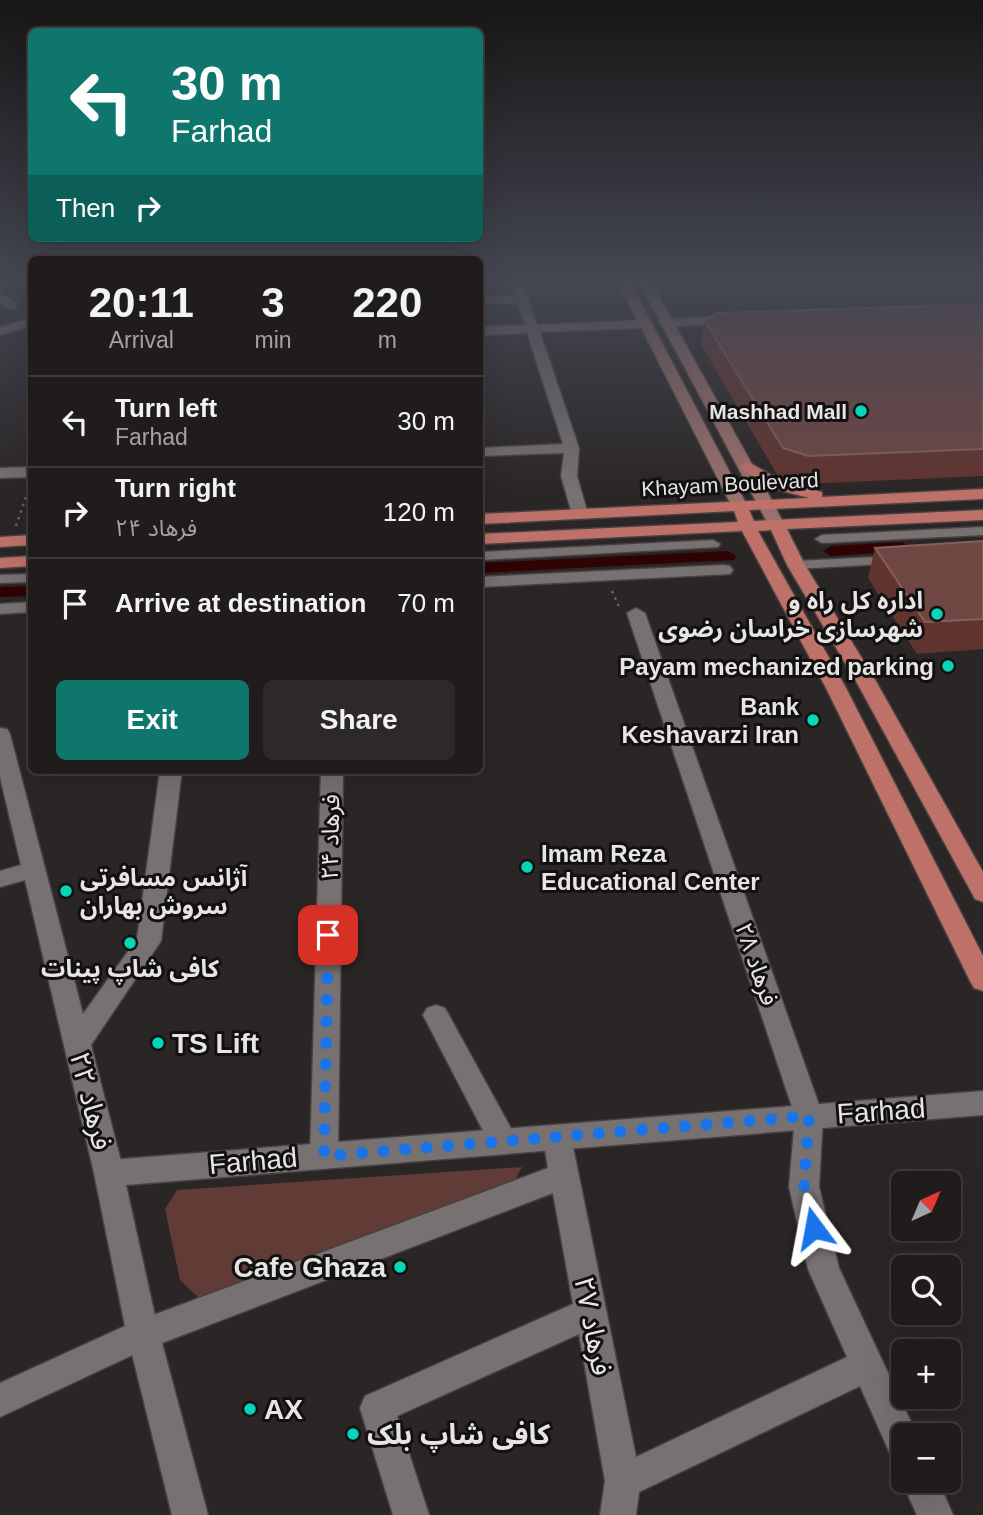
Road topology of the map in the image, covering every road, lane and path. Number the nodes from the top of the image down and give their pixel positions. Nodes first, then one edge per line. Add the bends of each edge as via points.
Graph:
1 (540, 351) edge
2 (658, 351) edge
3 (681, 351) edge
4 (572, 448) junction
5 (483, 452) edge
6 (747, 466) junction
7 (3, 470) edge
8 (28, 472) edge
9 (28, 491) edge
10 (983, 495) edge
11 (846, 501) junction
12 (766, 504) junction
13 (739, 505) junction
14 (580, 514) junction
15 (983, 515) edge
16 (483, 519) edge
17 (776, 524) junction
18 (16, 526) dead end
19 (748, 527) junction
20 (983, 531) edge
21 (822, 538) dead end
22 (483, 539) edge
23 (28, 540) edge
24 (0, 542) edge
25 (713, 544) dead end
26 (483, 555) edge
27 (916, 559) edge
28 (28, 561) edge
29 (0, 562) edge
30 (796, 565) junction
31 (724, 570) dead end
32 (606, 576) junction
33 (28, 578) edge
34 (0, 579) edge
35 (483, 582) edge
36 (28, 607) edge
37 (0, 608) edge
38 (636, 614) joint
39 (0, 734) edge
40 (170, 774) edge
41 (332, 774) edge
42 (34, 869) junction
43 (0, 879) edge
44 (983, 893) edge
45 (983, 981) edge
46 (436, 1016) dead end
47 (77, 1043) junction
48 (983, 1103) edge
49 (809, 1116) junction
50 (557, 1137) junction
51 (503, 1141) junction
52 (324, 1156) junction
53 (109, 1173) junction
54 (565, 1175) junction
55 (591, 1312) junction
56 (143, 1334) junction
57 (867, 1365) junction
58 (0, 1400) edge
59 (893, 1423) edge
60 (623, 1481) junction
61 (925, 1493) edge
62 (190, 1515) edge
63 (411, 1515) edge
64 (618, 1515) edge
65 (935, 1515) edge

1 - 4 street
2 - 13 main road
3 - 6 main road
4 - 5 street
4 - 14 street via 569,476
6 - 11 main road via 777,485
6 - 12 main road
7 - 8 street
9 - 18 path
10 - 11 main road, Khayam Boulevard
11 - 12 main road, Khayam Boulevard
12 - 13 main road, Khayam Boulevard
12 - 17 main road
13 - 14 main road, Khayam Boulevard
13 - 19 main road
14 - 16 main road, Khayam Boulevard
15 - 17 main road, Khayam Boulevard
17 - 19 main road, Khayam Boulevard
17 - 30 main road
19 - 22 main road, Khayam Boulevard
19 - 45 main road via 836,688
20 - 21 street
23 - 24 main road
25 - 26 street
27 - 30 street
28 - 29 main road
30 - 44 main road
31 - 32 street
32 - 35 street
32 - 38 path via 620,611
33 - 34 street
36 - 37 street
38 - 49 street, فرهاد ۲۸
39 - 42 street, فرهاد ۲۲
40 - 47 street via 149,941
41 - 52 street, فرهاد ۲۴
42 - 43 street
42 - 47 street, فرهاد ۲۲
46 - 51 street
47 - 53 street, فرهاد ۲۲
48 - 49 street, Farhad
49 - 50 street, Farhad
49 - 57 street via 804,1187 824,1269
50 - 51 street, Farhad
50 - 54 street, فرهاد ۲۷
51 - 52 street, Farhad
52 - 53 street, Farhad
53 - 56 street, فرهاد ۲۲
54 - 55 street, فرهاد ۲۷
54 - 56 street
55 - 60 street, فرهاد ۲۷
55 - 63 street via 377,1408
56 - 58 street
56 - 62 street, فرهاد ۲۲
57 - 59 street
57 - 60 street
60 - 64 street, فرهاد ۲۷
61 - 65 street

